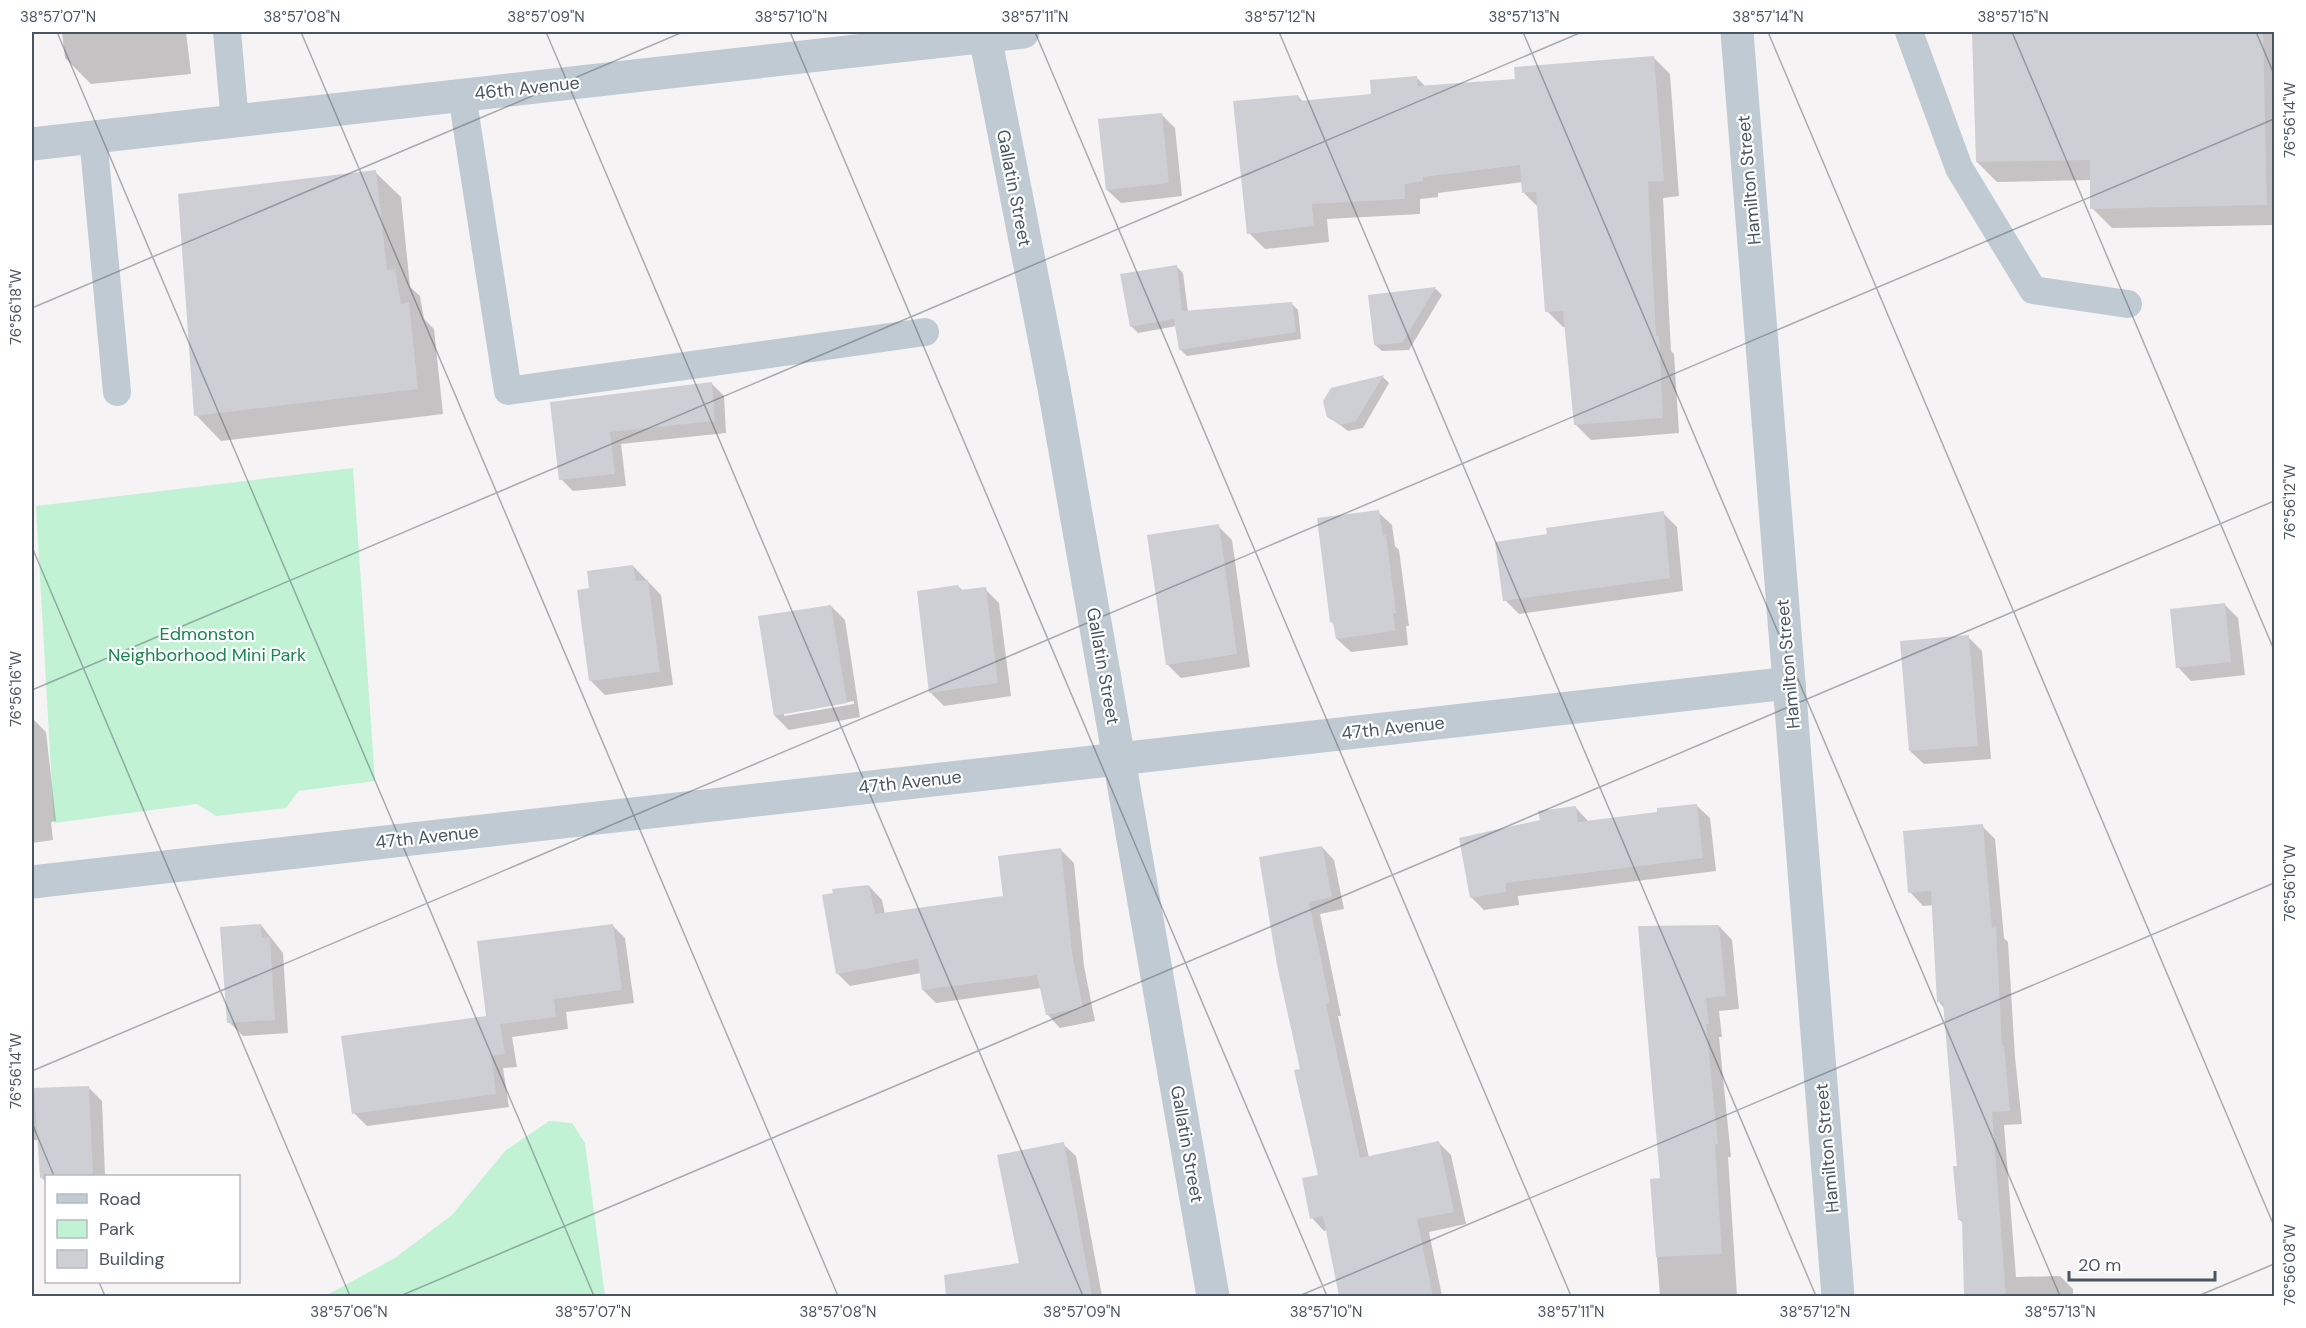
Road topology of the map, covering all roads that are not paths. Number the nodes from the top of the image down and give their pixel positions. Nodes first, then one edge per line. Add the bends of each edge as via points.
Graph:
1 (227, 32) edge
2 (1737, 32) edge
3 (1909, 32) edge
4 (1009, 33) edge
5 (462, 95) junction
6 (235, 122) junction
7 (93, 137) junction
8 (32, 144) edge
9 (2128, 304) dead end
10 (925, 332) dead end
11 (117, 392) dead end
12 (1789, 683) junction
13 (1119, 759) junction
14 (32, 882) edge
15 (1213, 1296) edge
16 (1838, 1296) edge

1 - 6 lane
2 - 12 street, Hamilton Street
3 - 9 lane via 1959,168 2033,290
4 - 5 street, 46th Avenue
4 - 13 street, Gallatin Street via 1054,388
5 - 6 street, 46th Avenue
5 - 10 lane via 508,391
6 - 7 street, 46th Avenue
7 - 8 street, 46th Avenue
7 - 11 lane
12 - 13 street, 47th Avenue
12 - 16 street, Hamilton Street
13 - 14 street, 47th Avenue
13 - 15 street, Gallatin Street

